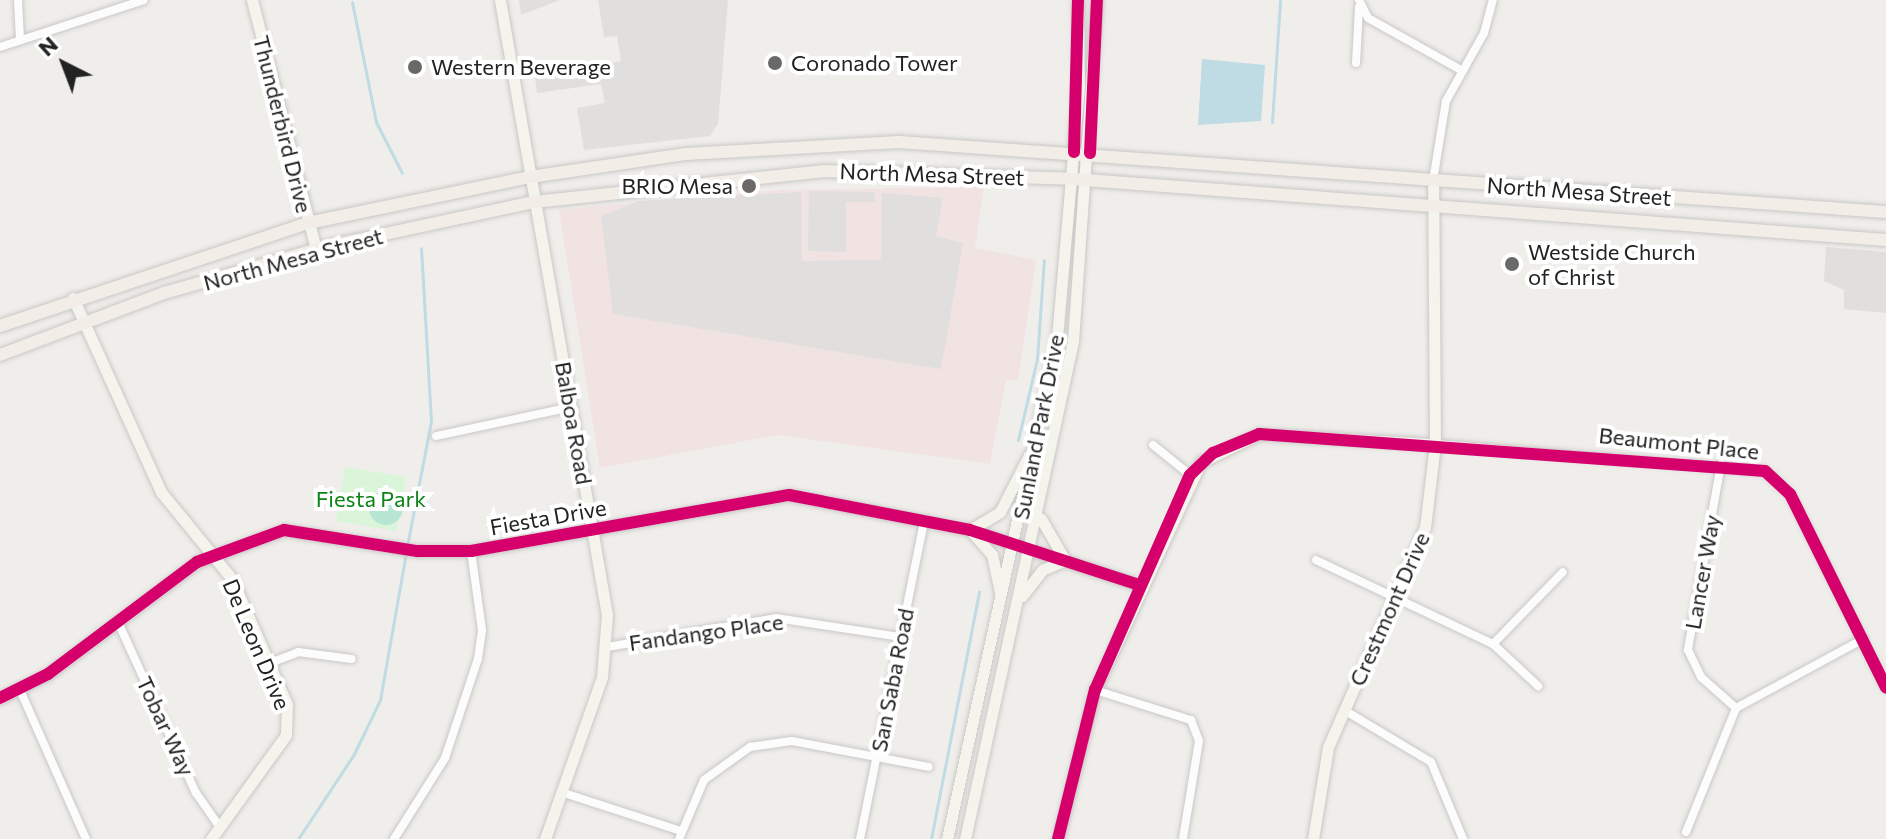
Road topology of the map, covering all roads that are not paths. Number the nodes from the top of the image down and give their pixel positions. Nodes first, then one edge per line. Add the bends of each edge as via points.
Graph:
1 (18, 0) edge
2 (144, 0) edge
3 (252, 0) edge
4 (500, 0) edge
5 (1078, 0) edge
6 (1097, 0) edge
7 (1493, 0) edge
8 (133, 2) edge
9 (1359, 3) edge
10 (20, 40) junction
11 (0, 47) edge
12 (1356, 63) dead end
13 (1461, 70) junction
14 (899, 142) junction
15 (1074, 152) junction
16 (1090, 153) junction
17 (686, 154) junction
18 (895, 169) junction
19 (530, 177) junction
20 (1072, 179) junction
21 (1088, 181) junction
22 (1433, 181) junction
23 (686, 182) junction
24 (534, 202) junction
25 (1429, 206) junction
26 (1886, 212) edge
27 (308, 223) junction
28 (1886, 240) edge
29 (316, 249) junction
30 (73, 298) junction
31 (83, 322) junction
32 (0, 326) edge
33 (1057, 338) junction
34 (1073, 341) junction
35 (0, 355) edge
36 (571, 407) junction
37 (436, 436) dead end
38 (1037, 441) junction
39 (1435, 444) junction
40 (1153, 445) dead end
41 (1721, 464) junction
42 (1190, 475) junction
43 (1040, 514) junction
44 (924, 521) junction
45 (593, 530) junction
46 (970, 530) junction
47 (1014, 543) junction
48 (1031, 549) junction
49 (471, 551) junction
50 (213, 554) junction
51 (1065, 560) junction
52 (1316, 560) dead end
53 (1563, 572) dead end
54 (1139, 585) junction
55 (1398, 597) junction
56 (1002, 600) junction
57 (1019, 600) junction
58 (118, 622) junction
59 (900, 637) junction
60 (1863, 639) junction
61 (1493, 644) junction
62 (607, 647) junction
63 (352, 659) dead end
64 (270, 663) junction
65 (1538, 686) dead end
66 (1886, 687) edge
67 (20, 690) junction
68 (1095, 690) junction
69 (0, 698) edge
70 (1736, 708) junction
71 (1344, 710) junction
72 (877, 756) junction
73 (929, 767) dead end
74 (564, 793) junction
75 (220, 827) junction
76 (1686, 832) dead end
77 (680, 835) edge
78 (86, 839) edge
79 (211, 839) edge
80 (394, 839) edge
81 (545, 839) edge
82 (860, 839) edge
83 (947, 839) edge
84 (965, 839) edge
85 (1058, 839) edge
86 (1183, 839) edge
87 (1313, 839) edge
88 (1463, 839) edge

1 - 10 street
2 - 8 street
3 - 27 street, Thunderbird Drive
4 - 19 street, Balboa Road
5 - 15 street, Sunland Park Drive
6 - 16 street, Sunland Park Drive
7 - 13 street via 1484,33
8 - 10 street
9 - 12 street
9 - 13 street via 1368,18
10 - 11 street
13 - 22 street via 1446,101
14 - 15 main road, North Mesa Street
14 - 17 main road, North Mesa Street
14 - 18 main road
15 - 16 main road, North Mesa Street
15 - 20 street, Sunland Park Drive
16 - 21 street, Sunland Park Drive
16 - 22 main road, North Mesa Street
17 - 19 main road, North Mesa Street
17 - 23 main road
18 - 20 main road, North Mesa Street
18 - 23 main road, North Mesa Street
19 - 24 street, Balboa Road
19 - 27 main road, North Mesa Street
20 - 21 main road, North Mesa Street
20 - 33 street, Sunland Park Drive
21 - 25 main road, North Mesa Street
21 - 34 street, Sunland Park Drive
22 - 25 street, Crestmont Drive
22 - 26 main road, North Mesa Street
23 - 24 main road, North Mesa Street
24 - 29 main road, North Mesa Street
24 - 36 street, Balboa Road
25 - 28 main road, North Mesa Street
25 - 39 street, Crestmont Drive
27 - 29 street, Thunderbird Drive
27 - 30 main road, North Mesa Street
29 - 31 main road, North Mesa Street
30 - 31 street, De Leon Drive
30 - 32 main road, North Mesa Street
31 - 35 main road, North Mesa Street
31 - 50 street, De Leon Drive via 161,492
33 - 34 street
33 - 38 street, Sunland Park Drive
34 - 43 street, Sunland Park Drive
36 - 37 street
36 - 45 street, Balboa Road
38 - 46 street via 1000,512
38 - 47 street, Sunland Park Drive
39 - 41 street, Beaumont Place
39 - 42 street via 1259,434 1213,453
39 - 55 street, Crestmont Drive via 1425,527
40 - 42 street
41 - 60 street, Beaumont Place via 1765,471 1784,484
41 - 70 street, Lancer Way via 1688,650 1692,666
42 - 54 street
43 - 48 street, Sunland Park Drive
43 - 51 street
44 - 45 street, Fiesta Drive via 789,495
44 - 46 street, Fiesta Drive
44 - 59 street, San Saba Road
45 - 49 street, Fiesta Drive
45 - 62 street, Balboa Road
46 - 47 street, Fiesta Drive
46 - 56 street via 992,555
47 - 48 street, Fiesta Drive
47 - 56 street, Sunland Park Drive
48 - 51 street, Fiesta Drive
48 - 57 street, Sunland Park Drive
49 - 50 street, Fiesta Drive via 393,547 301,528
49 - 80 street via 482,630 478,659 445,758
50 - 58 street, Fiesta Drive
50 - 64 street, De Leon Drive via 232,579
51 - 54 street, Fiesta Drive
51 - 57 street via 1040,572
52 - 55 street
53 - 61 street
54 - 68 street
55 - 61 street
55 - 71 street, Crestmont Drive
56 - 83 street, Sunland Park Drive
57 - 84 street, Sunland Park Drive
58 - 67 street, Fiesta Drive
58 - 75 street, Tobar Way via 196,793
59 - 62 street, Fandango Place via 776,618
59 - 72 street, San Saba Road
60 - 66 street, Beaumont Place
60 - 70 street
61 - 65 street
62 - 74 street, Balboa Road
63 - 64 street via 298,652
64 - 75 street, De Leon Drive via 287,704 286,735
67 - 69 street, Fiesta Drive
67 - 78 street
68 - 85 street
68 - 86 street via 1191,720 1199,741
70 - 76 street
71 - 87 street, Crestmont Drive via 1323,766
71 - 88 street via 1431,762
72 - 73 street
72 - 77 street via 792,741 750,747 704,780
72 - 82 street, San Saba Road
74 - 77 street
74 - 81 street, Balboa Road
75 - 79 street, De Leon Drive

